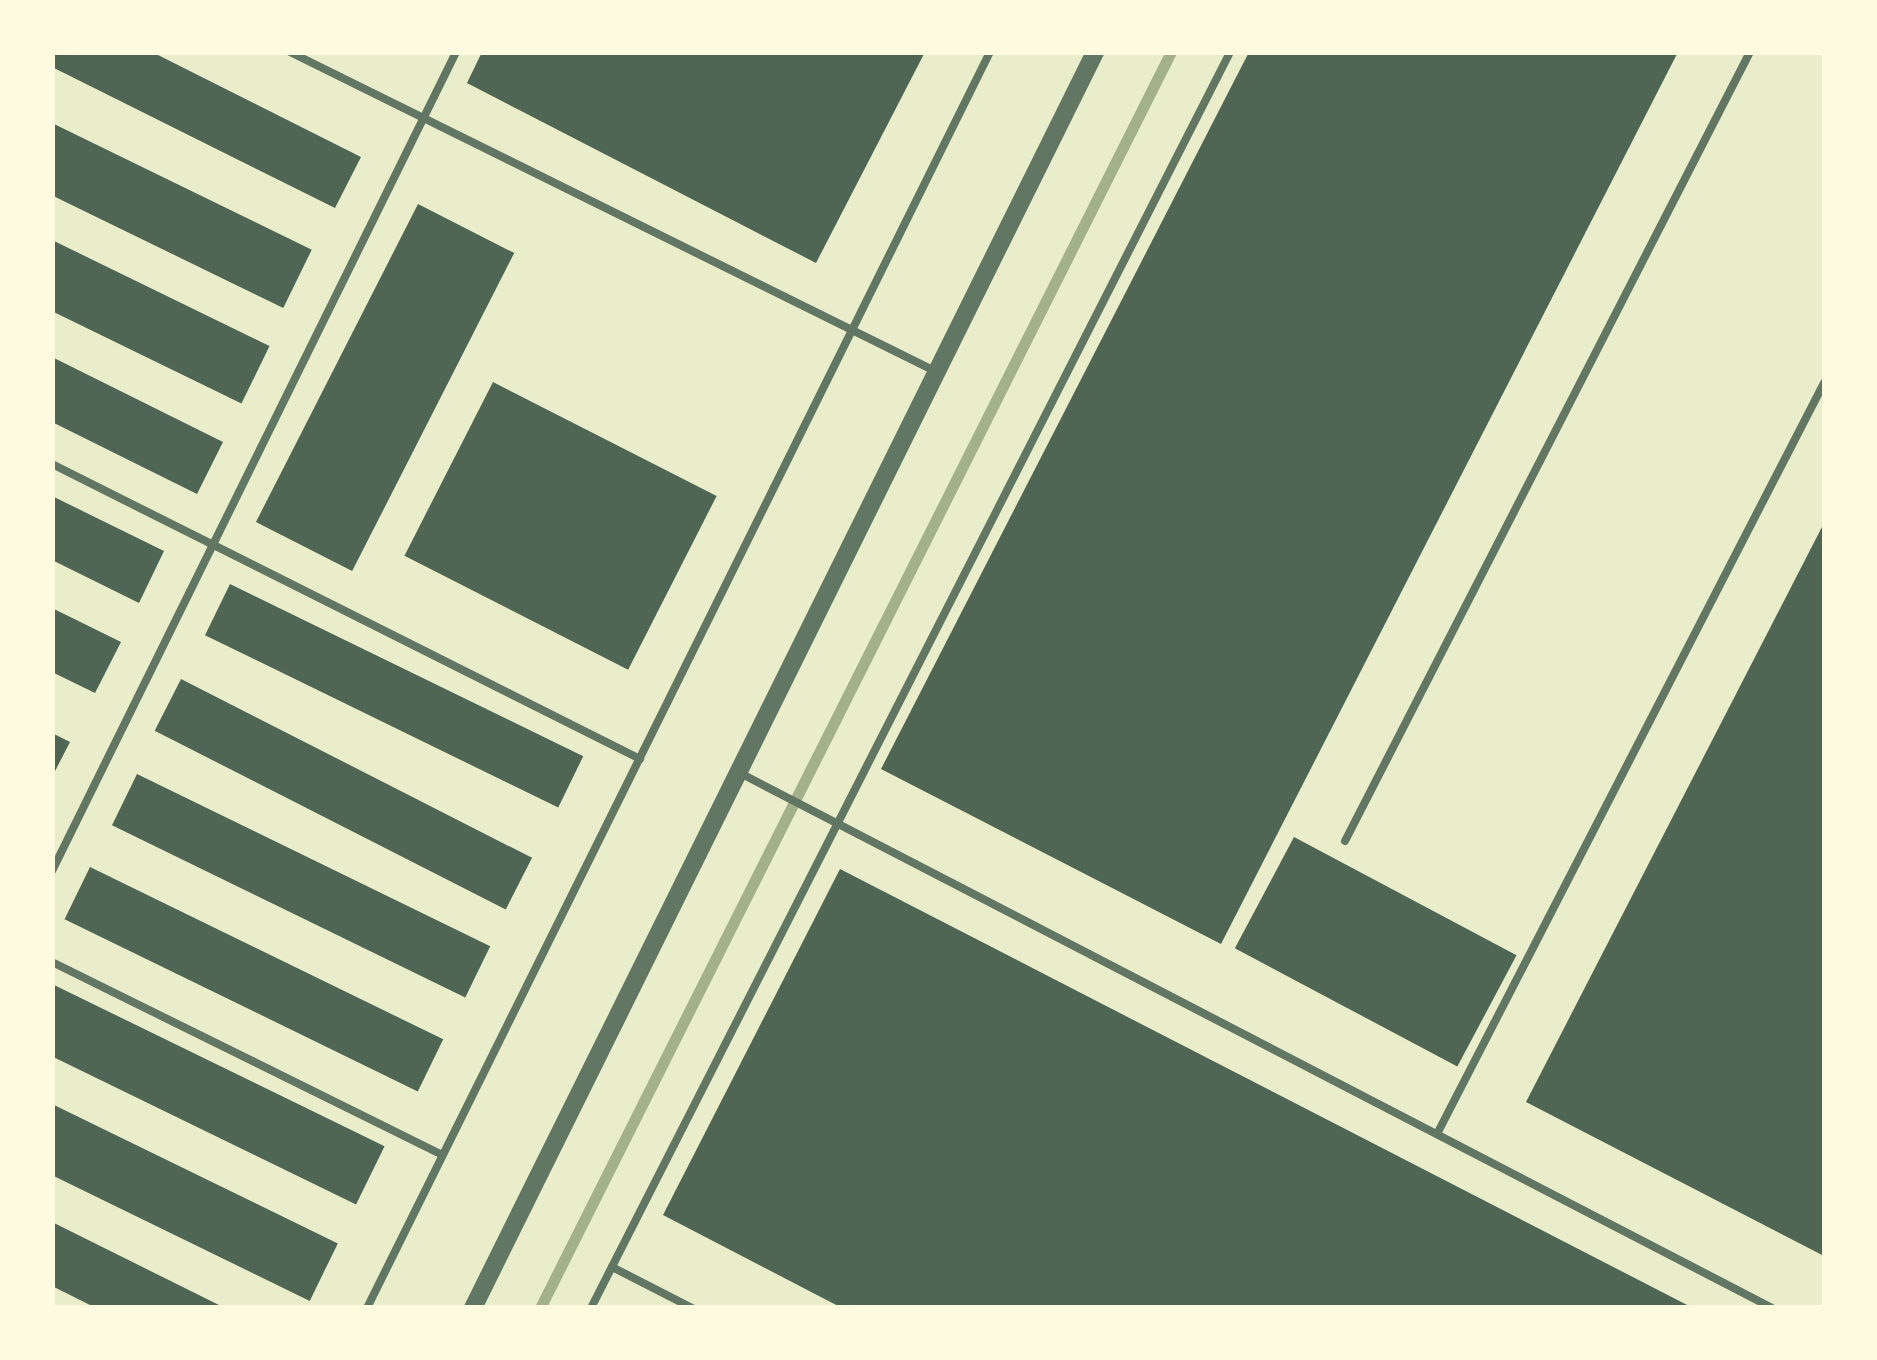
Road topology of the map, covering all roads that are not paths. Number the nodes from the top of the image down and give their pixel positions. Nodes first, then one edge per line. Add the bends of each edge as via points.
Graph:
1 (290, 52) edge
2 (456, 52) edge
3 (990, 52) edge
4 (1094, 52) edge
5 (1230, 52) edge
6 (1750, 52) edge
7 (423, 118) junction
8 (852, 331) junction
9 (937, 372) junction
10 (1824, 383) edge
11 (52, 464) edge
12 (213, 545) junction
13 (640, 760) junction
14 (740, 772) junction
15 (837, 823) junction
16 (1345, 840) dead end
17 (52, 871) edge
18 (52, 962) edge
19 (1437, 1134) junction
20 (442, 1155) junction
21 (612, 1266) junction
22 (368, 1308) edge
23 (473, 1308) edge
24 (591, 1308) edge
25 (692, 1308) edge
26 (1772, 1308) edge

1 - 7 lane
2 - 7 lane
3 - 8 lane
4 - 9 street
5 - 15 lane
6 - 16 lane
7 - 8 lane
7 - 12 lane
8 - 9 lane
8 - 13 lane
9 - 14 street
10 - 19 lane
11 - 12 lane
12 - 13 lane
12 - 17 lane
13 - 20 lane
14 - 15 lane
14 - 23 street
15 - 19 lane
15 - 21 lane
18 - 20 lane
19 - 26 lane
20 - 22 lane
21 - 24 lane
21 - 25 lane

